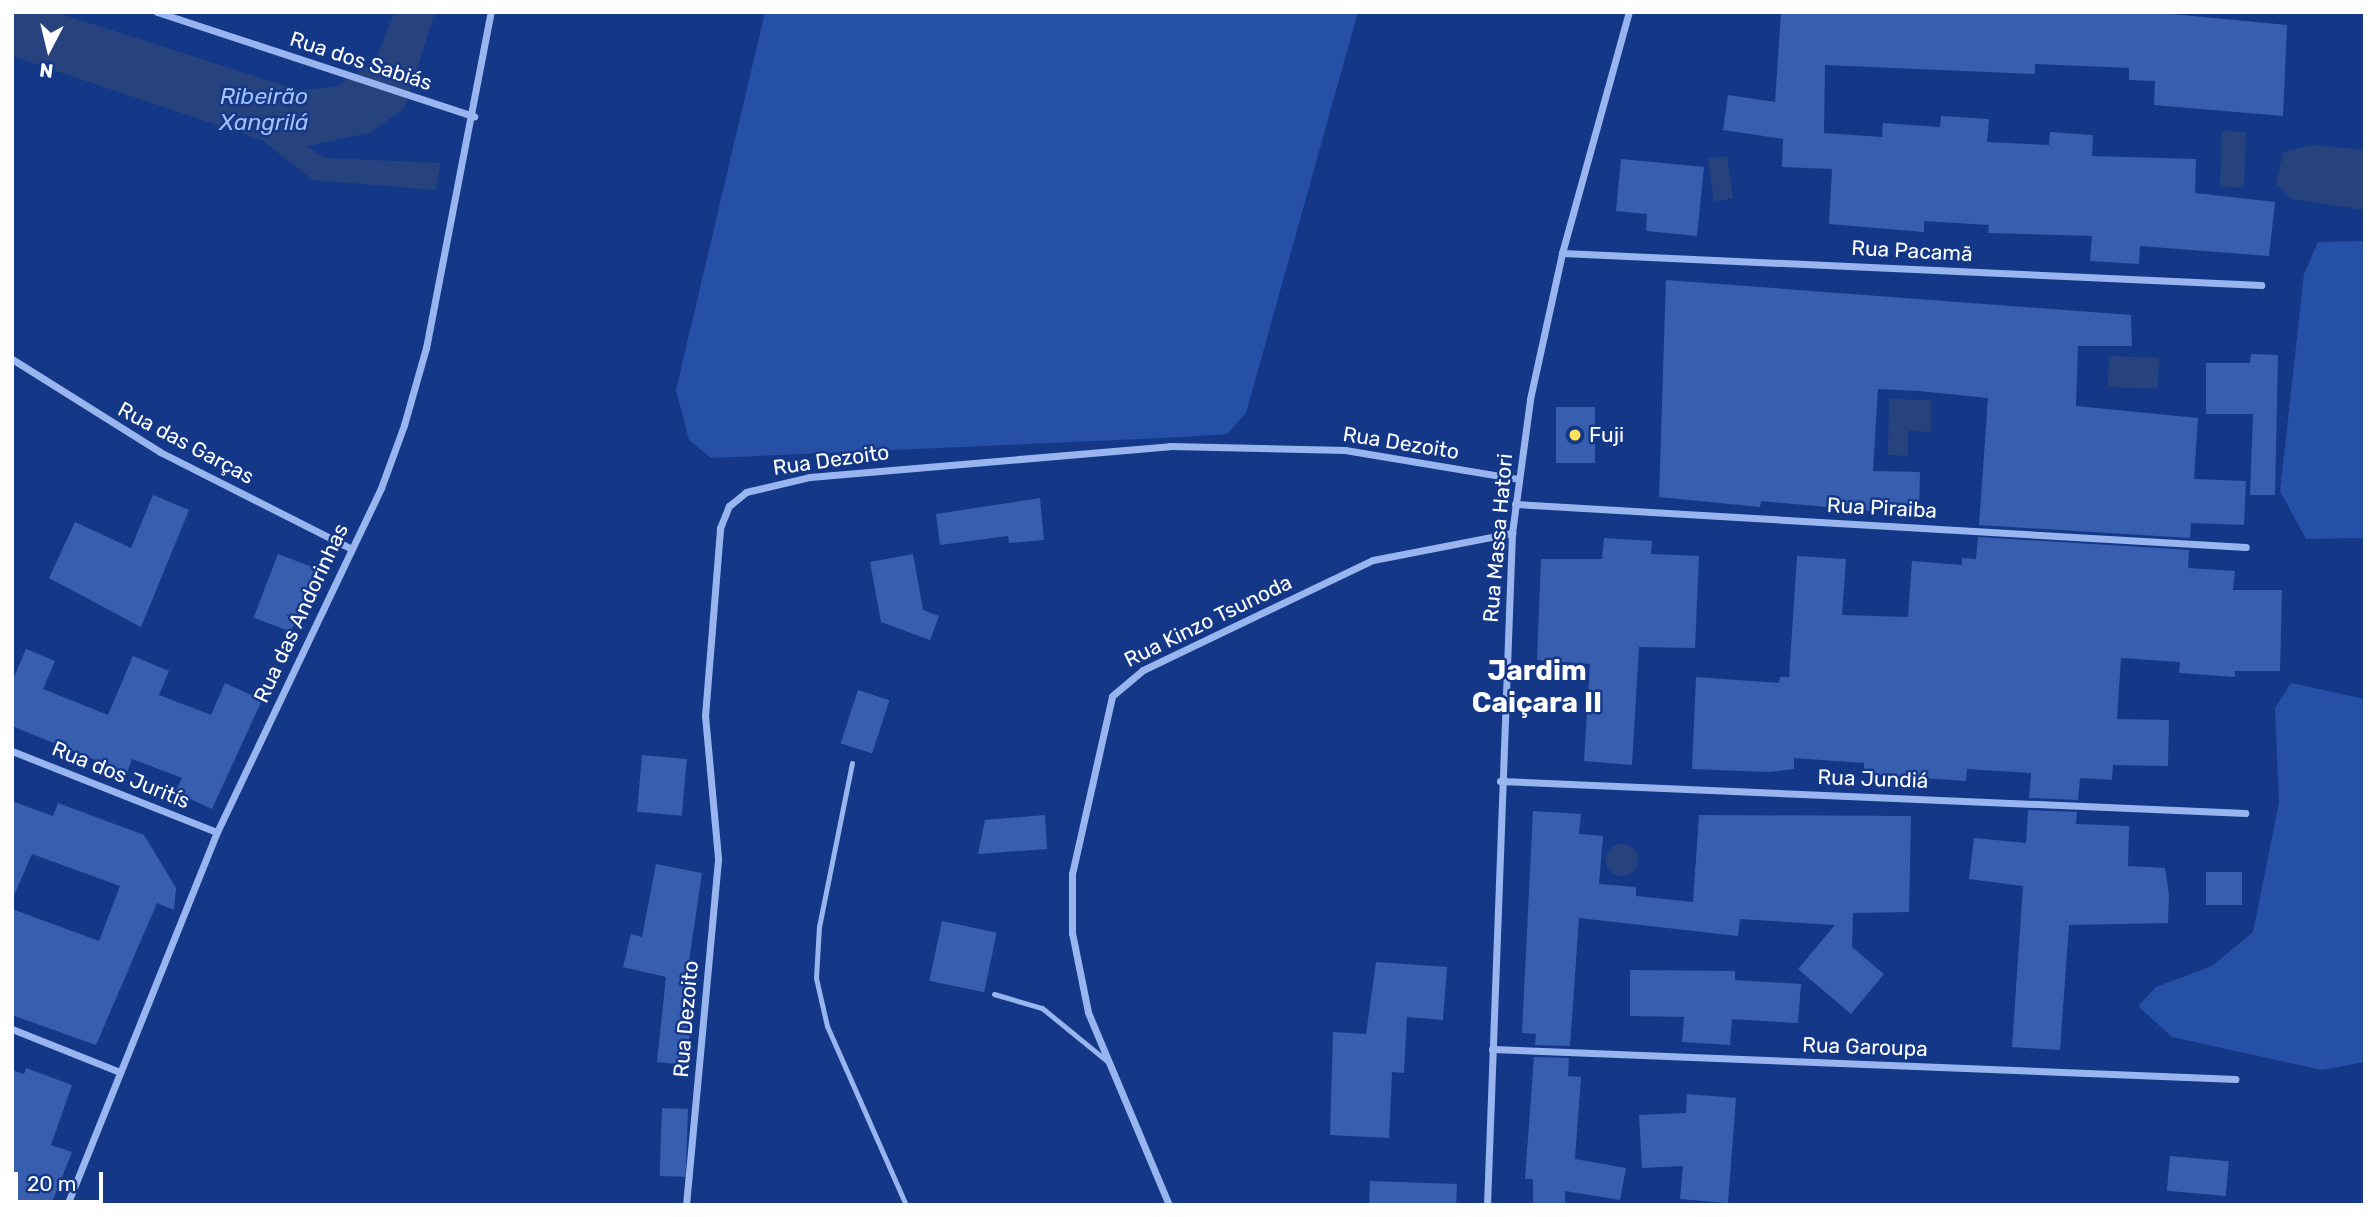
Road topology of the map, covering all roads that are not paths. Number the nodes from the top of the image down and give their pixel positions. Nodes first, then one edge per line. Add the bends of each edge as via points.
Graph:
1 (157, 12) edge
2 (491, 12) edge
3 (1629, 12) edge
4 (474, 116) junction
5 (1562, 253) junction
6 (2261, 285) dead end
7 (12, 359) edge
8 (1518, 480) junction
9 (1515, 504) junction
10 (1512, 533) junction
11 (2246, 547) dead end
12 (350, 548) junction
13 (12, 751) edge
14 (852, 763) dead end
15 (1500, 781) junction
16 (2245, 813) dead end
17 (217, 832) junction
18 (994, 995) dead end
19 (12, 1029) edge
20 (1492, 1049) junction
21 (1109, 1063) junction
22 (120, 1072) junction
23 (2235, 1079) dead end
24 (67, 1205) edge
25 (687, 1205) edge
26 (906, 1205) edge
27 (1169, 1205) edge
28 (1487, 1205) edge

1 - 4 street, Rua dos Sabiás
2 - 4 street, Rua das Andorinhas
3 - 5 street, Rua Massa Hatori
4 - 12 street, Rua das Andorinhas via 426,348 382,488
5 - 6 street, Rua Pacamã
5 - 8 street, Rua Massa Hatori
7 - 12 street, Rua das Garças via 160,452
8 - 9 street, Rua Massa Hatori
8 - 25 street, Rua Dezoito via 1345,450 1170,446 810,477 746,492 729,506 720,528 705,716 718,858
9 - 10 street, Rua Massa Hatori
9 - 11 street, Rua Piraiba
10 - 15 street, Rua Massa Hatori
10 - 21 street, Rua Kinzo Tsunoda via 1373,560 1143,670 1112,696 1071,898 1088,1012
12 - 17 street, Rua das Andorinhas
13 - 17 street, Rua dos Juritís
14 - 26 lane via 816,978 827,1026
15 - 16 street, Rua Jundiá
15 - 20 street, Rua Massa Hatori
17 - 22 street, Rua das Andorinhas
18 - 21 lane via 1042,1008
19 - 22 street
20 - 23 street, Rua Garoupa
20 - 28 street, Rua Massa Hatori
21 - 27 street, Rua Kinzo Tsunoda
22 - 24 street, Rua das Andorinhas

